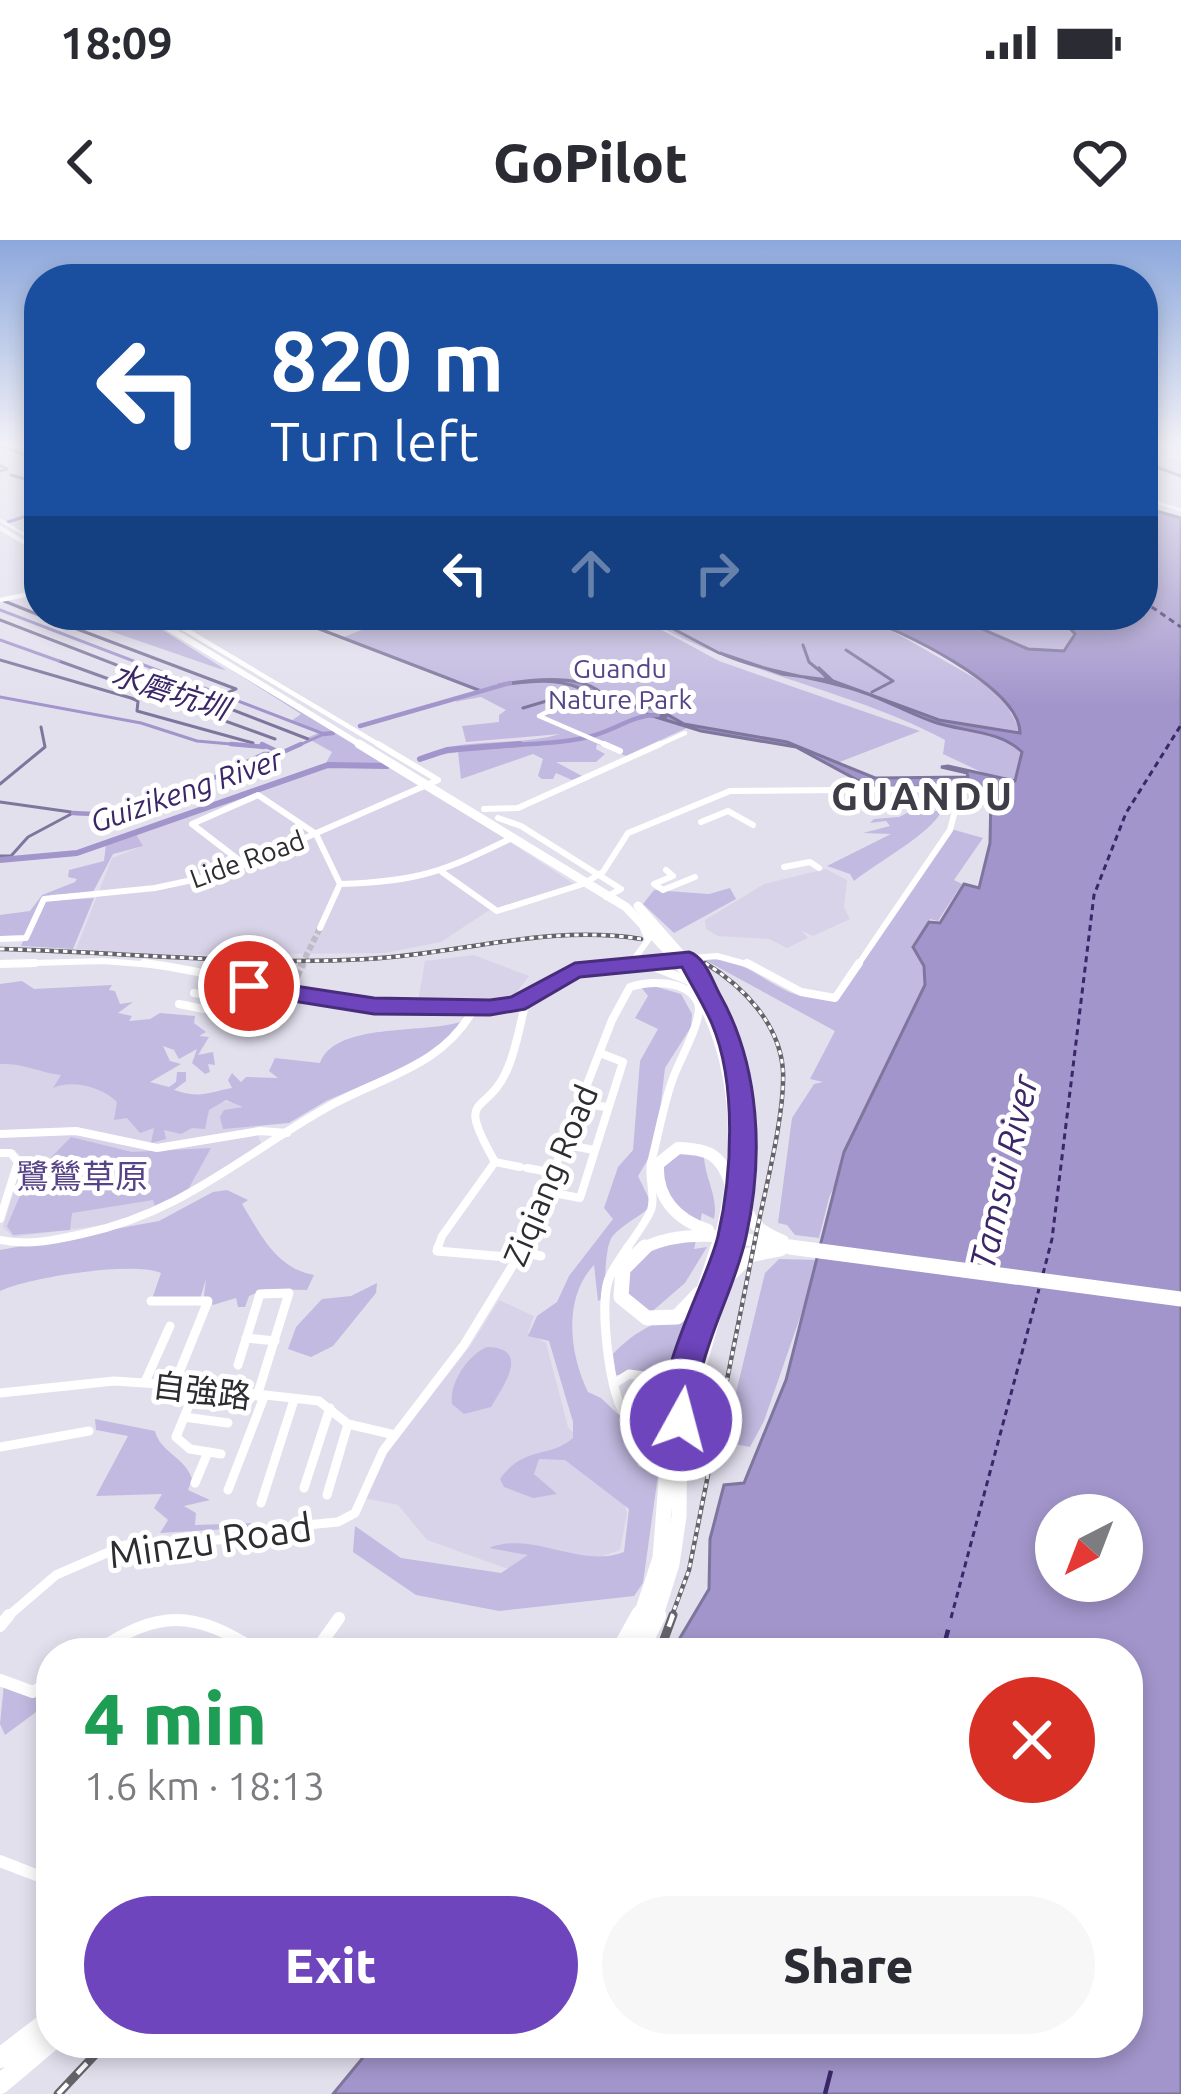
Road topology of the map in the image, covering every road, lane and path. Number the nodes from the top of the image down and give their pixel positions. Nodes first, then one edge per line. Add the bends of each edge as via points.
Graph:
1 (171, 630) edge
2 (184, 630) edge
3 (551, 710) dead end
4 (685, 733) dead end
5 (620, 751) dead end
6 (406, 763) junction
7 (434, 782) junction
8 (774, 791) junction
9 (778, 799) dead end
10 (696, 804) junction
11 (484, 808) junction
12 (516, 810) junction
13 (715, 816) junction
14 (498, 818) junction
15 (701, 822) dead end
16 (753, 825) dead end
17 (517, 831) junction
18 (316, 834) junction
19 (549, 853) junction
20 (244, 865) junction
21 (784, 867) dead end
22 (818, 868) dead end
23 (666, 870) dead end
24 (442, 872) junction
25 (599, 875) junction
26 (340, 884) junction
27 (583, 884) junction
28 (701, 892) dead end
29 (616, 896) junction
30 (320, 928) tunnel mouth
31 (0, 939) edge
32 (727, 949) junction
33 (713, 956) junction
34 (632, 962) junction
35 (689, 963) junction
36 (0, 964) edge
37 (762, 973) junction
38 (698, 988) junction
39 (194, 993) dead end
40 (218, 999) junction
41 (526, 1000) junction
42 (242, 1001) dead end
43 (179, 1004) dead end
44 (475, 1007) junction
45 (719, 1024) junction
46 (698, 1025) junction
47 (599, 1053) junction
48 (734, 1069) junction
49 (584, 1104) junction
50 (607, 1107) junction
51 (289, 1133) junction
52 (0, 1134) edge
53 (567, 1145) junction
54 (594, 1150) junction
55 (0, 1153) edge
56 (740, 1159) junction
57 (495, 1162) junction
58 (555, 1173) junction
59 (548, 1192) junction
60 (728, 1208) junction
61 (0, 1219) edge
62 (724, 1236) junction
63 (0, 1240) edge
64 (789, 1246) junction
65 (826, 1251) junction
66 (520, 1255) junction
67 (541, 1256) dead end
68 (710, 1271) junction
69 (1181, 1299) edge
70 (151, 1301) dead end
71 (170, 1326) dead end
72 (246, 1338) junction
73 (274, 1341) junction
74 (238, 1365) dead end
75 (675, 1380) junction
76 (145, 1382) junction
77 (615, 1383) junction
78 (174, 1384) junction
79 (196, 1388) junction
80 (0, 1393) edge
81 (261, 1396) junction
82 (294, 1400) junction
83 (330, 1408) junction
84 (184, 1417) junction
85 (681, 1420) junction
86 (228, 1423) dead end
87 (348, 1424) junction
88 (89, 1431) dead end
89 (395, 1436) junction
90 (0, 1447) edge
91 (208, 1452) junction
92 (221, 1454) dead end
93 (669, 1463) junction
94 (195, 1483) dead end
95 (304, 1488) dead end
96 (228, 1490) dead end
97 (327, 1496) dead end
98 (261, 1503) dead end
99 (5, 1610) edge
100 (339, 1618) dead end
101 (0, 1626) edge
102 (118, 1638) edge
103 (238, 1638) edge
104 (325, 1638) edge
105 (630, 1638) edge
106 (645, 1638) edge
107 (0, 1680) edge
108 (36, 1690) edge
109 (0, 1861) edge
110 (35, 1875) dead end
111 (36, 2030) edge
112 (36, 2054) edge
113 (0, 2058) edge
114 (0, 2084) edge

1 - 6 main road
2 - 6 main road
3 - 5 street via 539,716
4 - 12 street
6 - 7 main road
7 - 11 main road
7 - 17 main road
7 - 18 street, Lide Road
8 - 9 street
8 - 10 street via 730,791
8 - 37 street via 944,790 956,802 950,830 836,998 798,993
10 - 13 street
10 - 25 street via 628,833
11 - 12 street
11 - 14 main road
12 - 14 street
12 - 17 street via 510,817
13 - 15 street
13 - 16 street via 728,811
14 - 17 street
14 - 19 main road
17 - 19 main road
17 - 24 street
17 - 25 street
17 - 27 street
18 - 20 street, Lide Road
18 - 20 street via 257,795 192,824
18 - 26 street
19 - 29 main road
20 - 31 street, Lide Road via 192,882 44,899 26,938
21 - 22 street
23 - 28 street via 673,876 654,884 662,890 690,880
24 - 26 street
24 - 27 street via 497,911
25 - 27 street
25 - 29 street
26 - 30 street
27 - 29 street
29 - 34 street via 647,936
29 - 35 main road
32 - 33 street
32 - 35 street
32 - 37 street
33 - 35 street
33 - 37 street
34 - 35 street
34 - 38 street
34 - 41 street via 575,970
35 - 38 main road
35 - 45 main road
36 - 44 street via 156,966 374,1006
38 - 45 main road
39 - 40 street
40 - 42 street
40 - 43 street via 204,1009
41 - 44 street
41 - 57 street via 508,1070 474,1109 473,1124
44 - 51 street via 461,1035 438,1055
45 - 46 street
45 - 48 main road
46 - 47 street, Ziqiang Road via 693,995 638,982
46 - 77 street via 665,1101 650,1166 653,1206 611,1270 606,1336
47 - 49 street, Ziqiang Road
47 - 50 street via 623,1062
48 - 56 main road
48 - 64 main road via 747,1095 748,1214
49 - 50 street
49 - 53 street, Ziqiang Road
50 - 54 street
51 - 52 street via 157,1148 76,1131
51 - 63 street via 151,1219 46,1240
53 - 54 street
53 - 58 street, Ziqiang Road
54 - 59 street via 580,1198
55 - 61 street via 18,1162
56 - 60 main road
56 - 62 main road
57 - 58 street
57 - 66 street via 437,1251
58 - 59 street, Ziqiang Road
59 - 66 street, Ziqiang Road
60 - 62 main road
60 - 62 main road via 723,1160 692,1147 666,1154 656,1175 664,1198 689,1223
62 - 64 main road
62 - 68 main road
62 - 68 main road via 649,1244 627,1263 618,1286 636,1313 671,1319 689,1310
62 - 85 main road via 683,1378
64 - 65 main road
65 - 69 main road
65 - 85 main road via 767,1250 737,1263 723,1281
66 - 67 street
66 - 89 street, Ziqiang Road
68 - 75 main road
70 - 78 street via 208,1301
71 - 76 street
72 - 73 street
72 - 73 street via 260,1294 289,1292
72 - 74 street
73 - 81 street
75 - 77 street via 643,1373
75 - 93 main road
76 - 78 street, 自強路
76 - 80 street, 自強路
77 - 93 street via 624,1414 661,1445
78 - 79 street, 自強路
79 - 81 street, 自強路
79 - 84 street
81 - 82 street, 自強路
81 - 96 street
82 - 83 street, 自強路
82 - 98 street
83 - 87 street, 自強路
83 - 95 street
84 - 86 street
84 - 91 street via 176,1437
85 - 106 main road via 674,1550
87 - 89 street, 自強路
87 - 97 street
88 - 90 street
89 - 99 street, Minzu Road via 371,1469 355,1513 338,1522 247,1540 125,1545 57,1571
91 - 92 street
91 - 94 street
93 - 105 main road via 659,1564
99 - 101 street, Minzu Road
100 - 104 street
102 - 103 street via 158,1619
107 - 108 street
109 - 110 street
111 - 113 main road
112 - 114 main road

